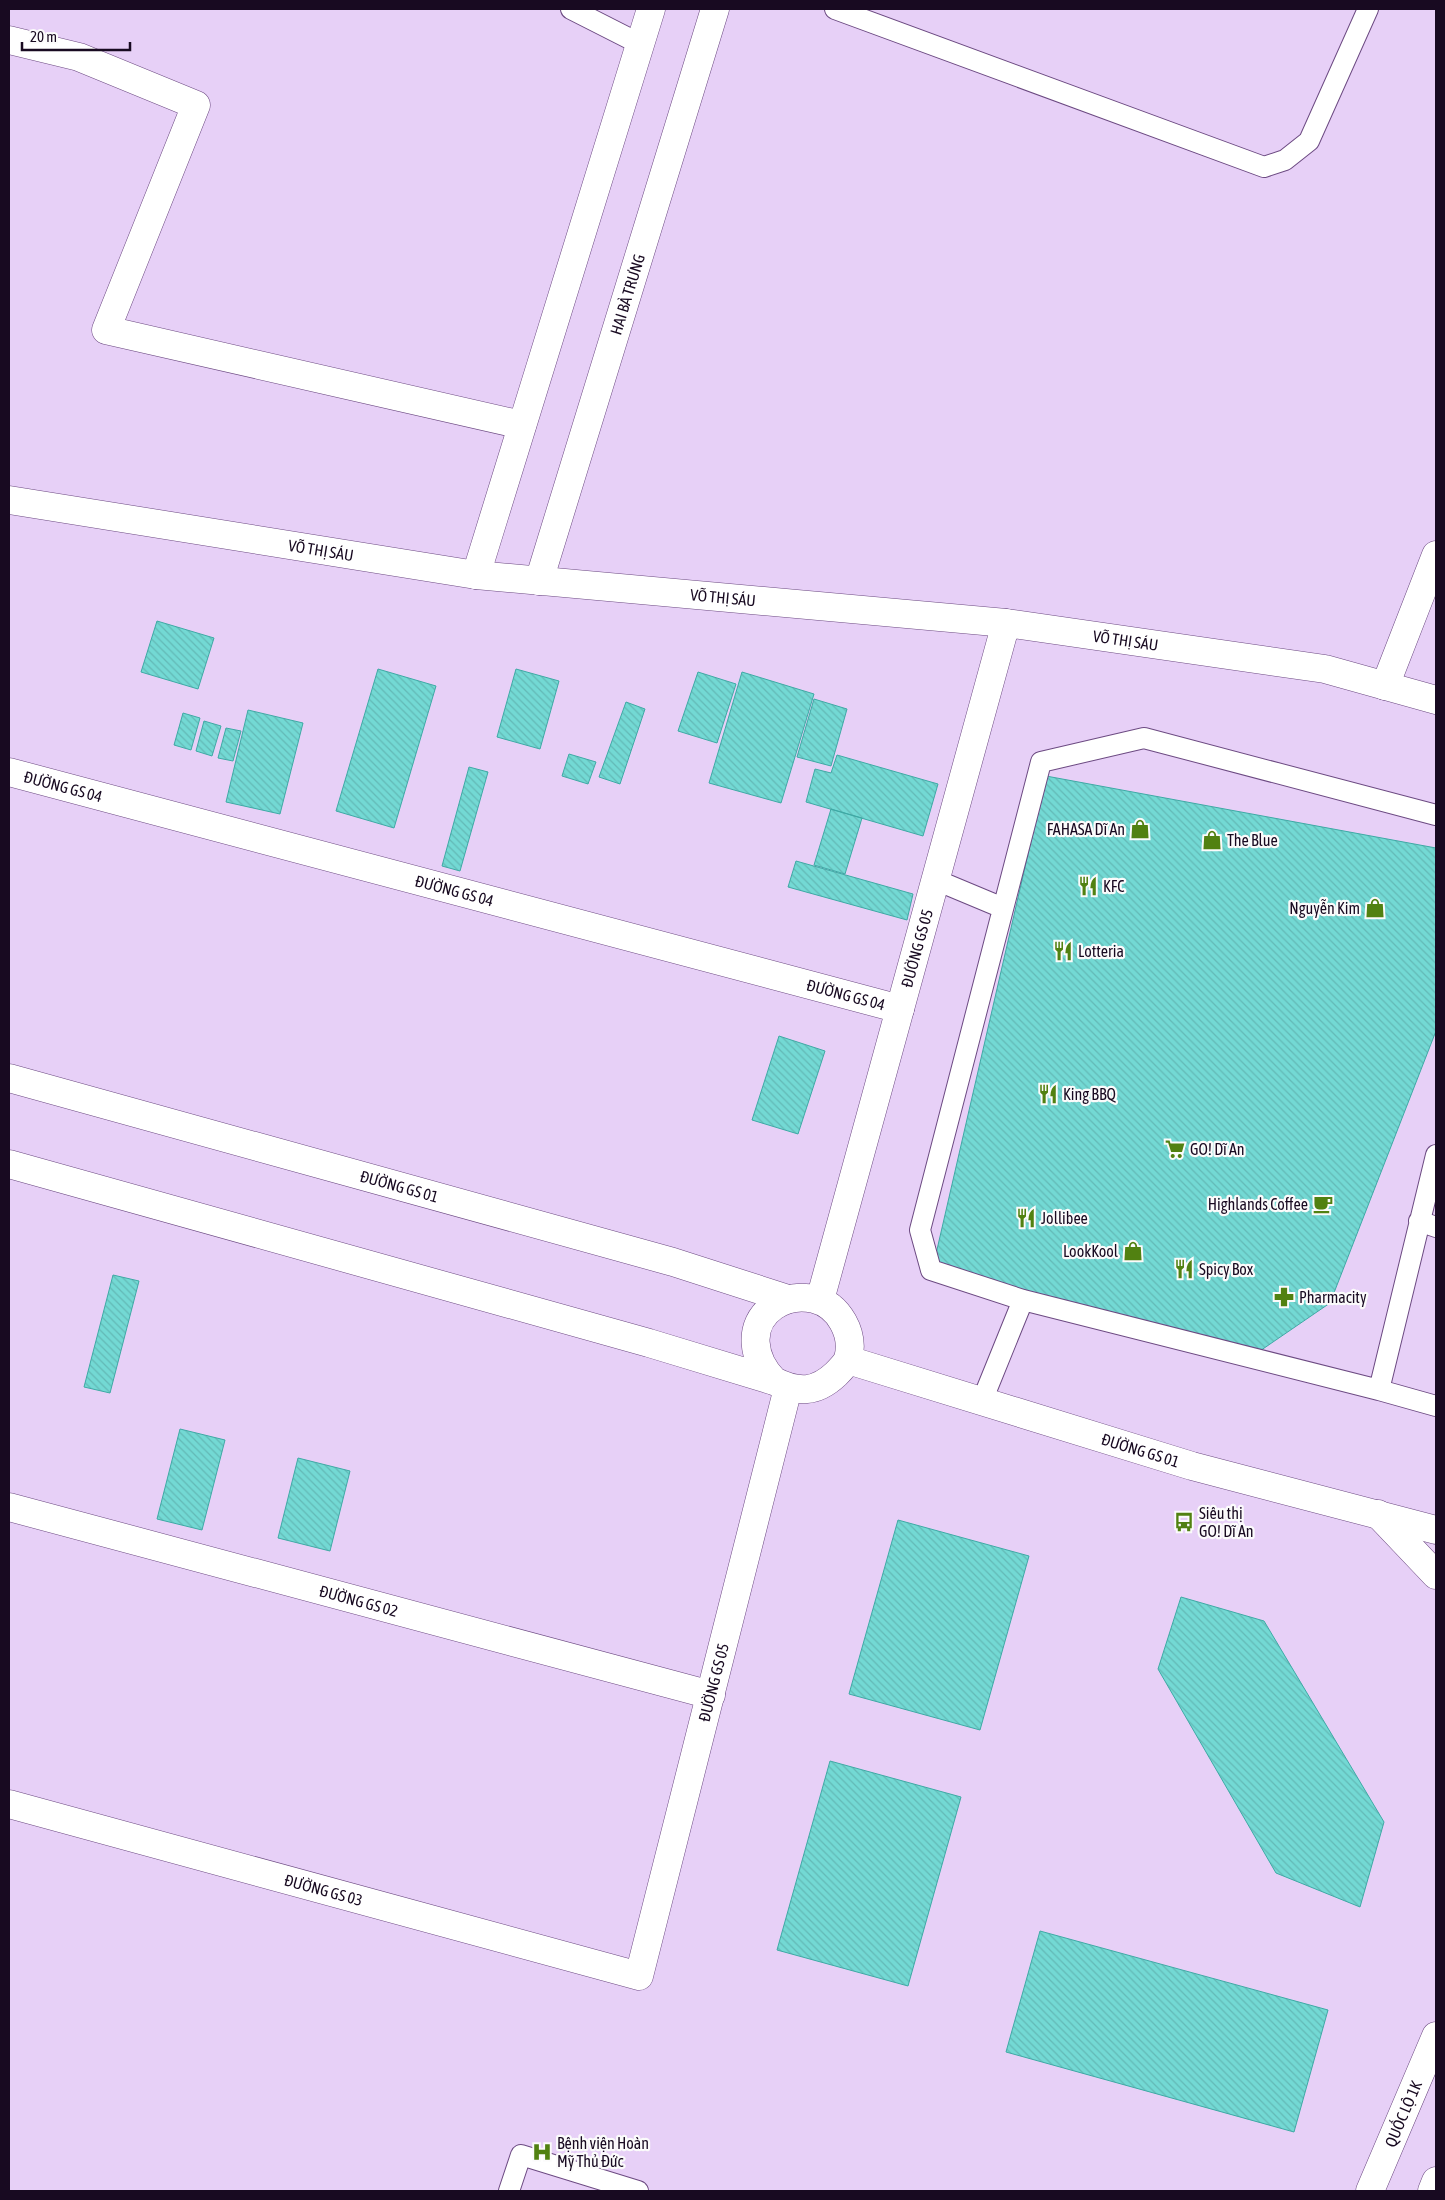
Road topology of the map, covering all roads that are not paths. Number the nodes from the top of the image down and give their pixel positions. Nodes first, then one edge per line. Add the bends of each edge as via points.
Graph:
1 (571, 9) edge
2 (651, 9) edge
3 (715, 9) edge
4 (835, 9) edge
5 (1368, 9) edge
6 (9, 40) edge
7 (640, 44) junction
8 (522, 425) junction
9 (9, 500) edge
10 (1436, 555) edge
11 (476, 575) junction
12 (539, 581) junction
13 (1006, 624) junction
14 (1384, 686) junction
15 (1436, 700) edge
16 (9, 772) edge
17 (1436, 815) edge
18 (936, 880) junction
19 (1004, 908) junction
20 (900, 1009) junction
21 (9, 1078) edge
22 (1436, 1155) edge
23 (9, 1164) edge
24 (1428, 1224) edge
25 (788, 1299) junction
26 (820, 1300) junction
27 (1023, 1300) junction
28 (848, 1360) junction
29 (781, 1385) junction
30 (1380, 1390) junction
31 (982, 1401) junction
32 (1436, 1406) edge
33 (9, 1507) edge
34 (1378, 1514) junction
35 (1436, 1530) edge
36 (1436, 1575) edge
37 (711, 1695) junction
38 (9, 1804) edge
39 (639, 1976) joint
40 (1436, 2036) edge
41 (1436, 2182) edge
42 (509, 2191) edge
43 (638, 2191) edge
44 (1370, 2191) edge
45 (1432, 2191) edge

1 - 7 lane
2 - 7 street
3 - 12 street, HAI BÀ TRƯNG
4 - 5 lane via 1264,167 1285,160 1309,141
6 - 8 street via 79,57 196,105 106,330
7 - 8 street
8 - 11 street
9 - 11 street, VÕ THỊ SÁU
10 - 14 street
11 - 12 street, VÕ THỊ SÁU
12 - 13 street, VÕ THỊ SÁU
13 - 14 street, VÕ THỊ SÁU via 1325,668
13 - 18 street, ĐƯỜNG GS 05
14 - 15 street, VÕ THỊ SÁU
16 - 20 street, ĐƯỜNG GS 04
17 - 19 lane via 1144,738 1041,762
18 - 19 lane
18 - 20 street, ĐƯỜNG GS 05
19 - 27 lane via 920,1230 931,1270
20 - 26 street, ĐƯỜNG GS 05
21 - 25 street, ĐƯỜNG GS 01 via 673,1262
22 - 24 lane
23 - 29 street via 640,1340
24 - 30 lane
25 - 26 street, ĐƯỜNG GS 01
25 - 29 street via 765,1315 755,1341 757,1357 764,1371
26 - 28 street via 835,1310 844,1323
27 - 30 lane
27 - 31 lane
28 - 29 street via 828,1382 813,1389
28 - 31 street, ĐƯỜNG GS 01
29 - 37 street, ĐƯỜNG GS 05
30 - 32 lane
31 - 34 street, ĐƯỜNG GS 01 via 1192,1466
33 - 37 street, ĐƯỜNG GS 02
34 - 35 street, ĐƯỜNG GS 01
34 - 36 street
37 - 39 street, ĐƯỜNG GS 05
38 - 39 street, ĐƯỜNG GS 03
40 - 44 street, QUỐC LỘ 1K
41 - 45 street
42 - 43 lane via 521,2155

